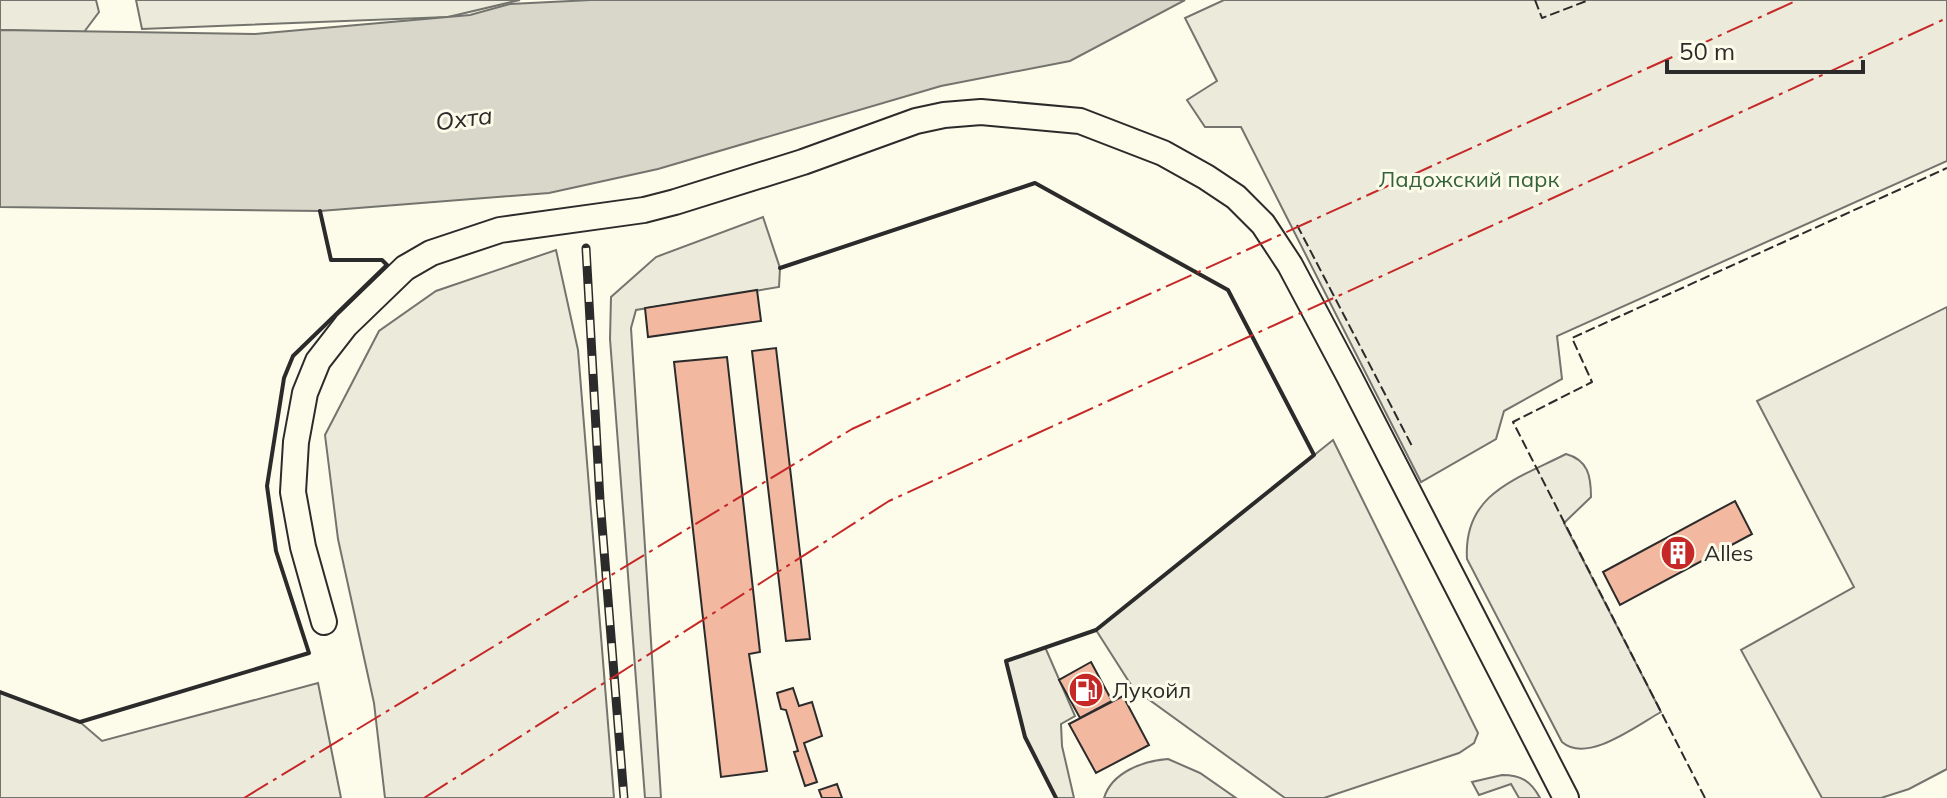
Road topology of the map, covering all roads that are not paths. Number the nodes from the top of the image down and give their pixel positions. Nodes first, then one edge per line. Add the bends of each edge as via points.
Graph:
1 (324, 622) dead end
2 (1566, 798) edge

1 - 2 street via 293,492 305,393 318,361 346,325 405,268 431,253 500,230 675,202 916,121 981,112 1080,121 1184,165 1236,197 1263,224 1349,376

